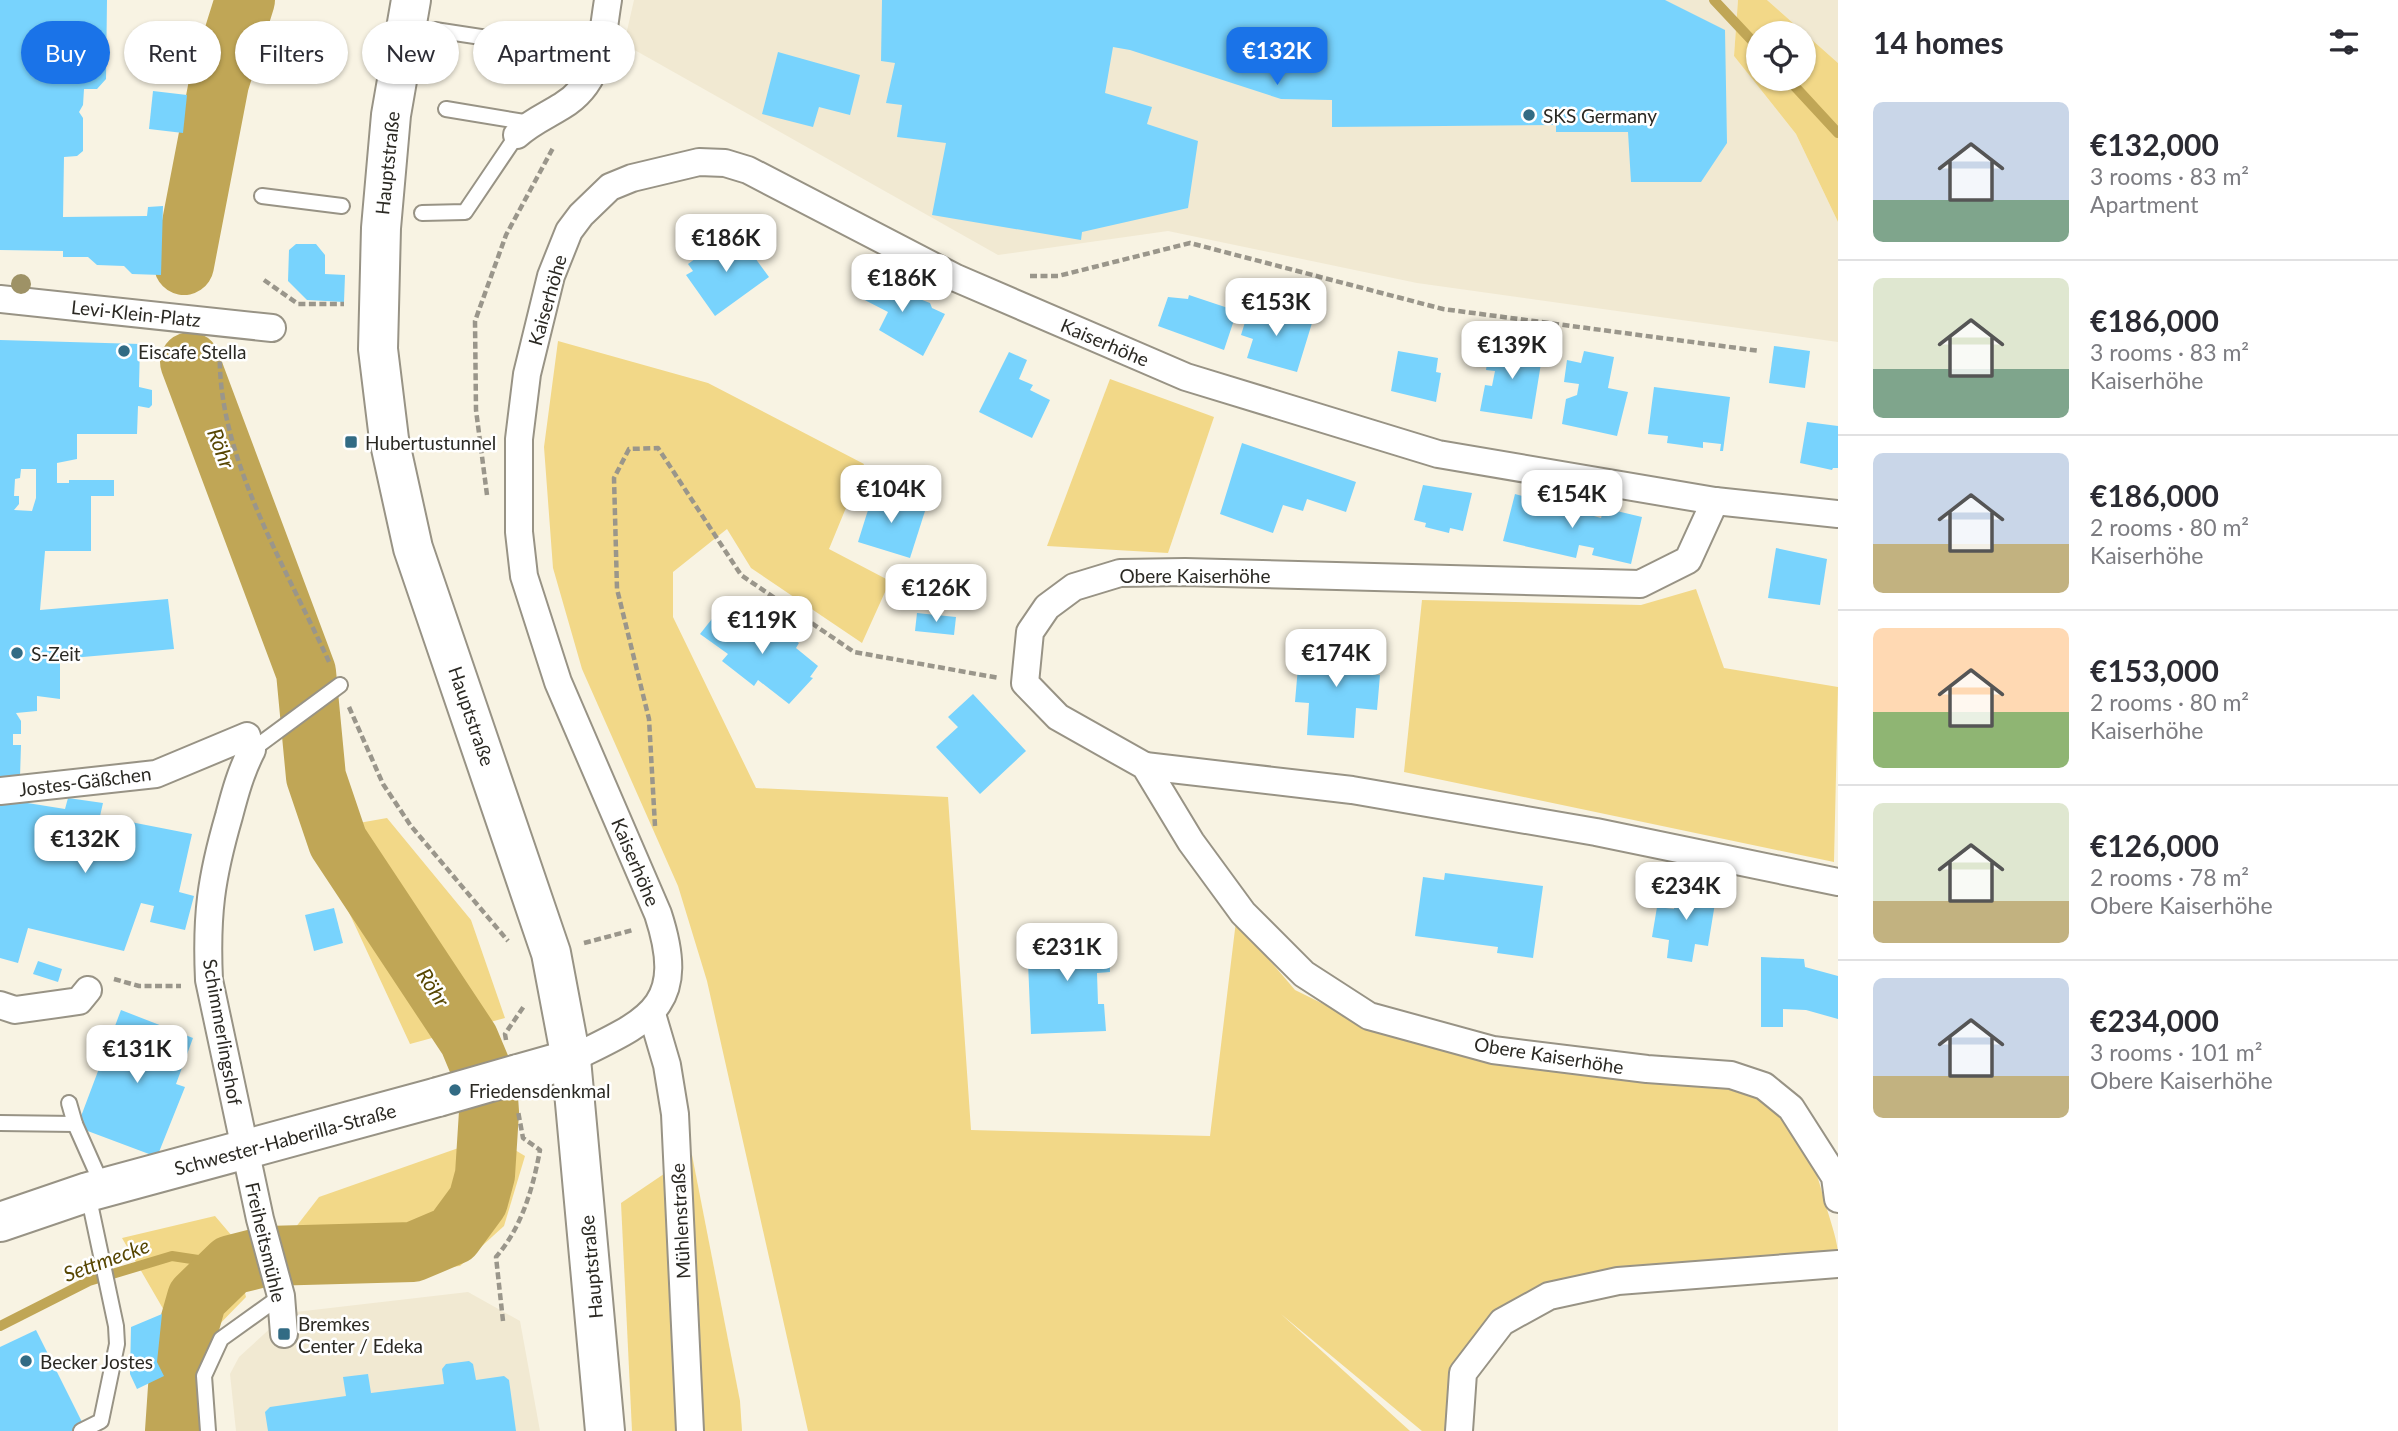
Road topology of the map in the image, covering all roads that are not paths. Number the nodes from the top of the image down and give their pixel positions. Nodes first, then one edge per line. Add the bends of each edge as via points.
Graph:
1 (411, 0) edge
2 (608, 0) edge
3 (605, 21) edge
4 (588, 84) edge
5 (446, 109) dead end
6 (524, 129) junction
7 (262, 196) dead end
8 (341, 206) dead end
9 (422, 213) dead end
10 (0, 299) edge
11 (272, 328) dead end
12 (1715, 501) junction
13 (1838, 514) edge
14 (340, 685) road end
15 (250, 743) junction
16 (1145, 766) junction
17 (0, 791) edge
18 (1838, 882) edge
19 (88, 990) road end
20 (0, 1005) edge
21 (652, 1014) junction
22 (571, 1059) junction
23 (69, 1103) dead end
24 (0, 1123) edge
25 (75, 1124) junction
26 (246, 1151) junction
27 (96, 1190) junction
28 (1838, 1199) edge
29 (0, 1222) edge
30 (1838, 1264) edge
31 (281, 1295) junction
32 (284, 1334) dead end
33 (100, 1426) edge
34 (81, 1431) edge
35 (208, 1431) edge
36 (605, 1431) edge
37 (690, 1431) edge
38 (1459, 1431) edge

1 - 22 main road, Hauptstraße via 391,115 380,228 379,349 389,439 413,548 551,953
2 - 3 street
4 - 6 street
5 - 6 lane
6 - 9 lane via 465,212
7 - 8 lane
10 - 11 street, Levi-Klein-Platz
12 - 13 street, Kaiserhöhe
12 - 16 street, Obere Kaiserhöhe via 1688,560 1640,584 1119,573 1074,587 1047,607 1030,632 1025,683 1058,717
12 - 21 street, Kaiserhöhe via 1438,454 1186,377 956,278 760,176 725,163 699,162 610,187 569,230 551,276 527,374 519,439 519,532 524,576 558,682 667,941 669,981
14 - 15 lane
15 - 17 street, Jostes-Gäßchen via 156,774
15 - 26 street, Schimmerlingshof via 210,886 207,940 211,987
16 - 18 street, Obere Kaiserhöhe via 1352,790 1596,832
16 - 28 street, Obere Kaiserhöhe via 1191,842 1243,913 1304,974 1369,1016 1493,1050 1731,1075 1765,1086 1791,1108 1835,1177
19 - 20 street via 79,1001 15,1010
21 - 22 street
21 - 37 street, Mühlenstraße via 675,1114
22 - 26 main road, Schwester-Haberilla-Straße, bridge
22 - 36 main road, Hauptstraße
23 - 25 lane
24 - 25 lane
25 - 27 lane
26 - 27 main road, Schwester-Haberilla-Straße
26 - 31 street, Freiheitsmühle
27 - 29 main road, Schwester-Haberilla-Straße
27 - 33 lane via 117,1344
30 - 38 street via 1618,1281 1549,1296 1502,1322 1463,1374
31 - 32 street, Freiheitsmühle
31 - 35 lane via 221,1339 204,1376
33 - 34 lane

